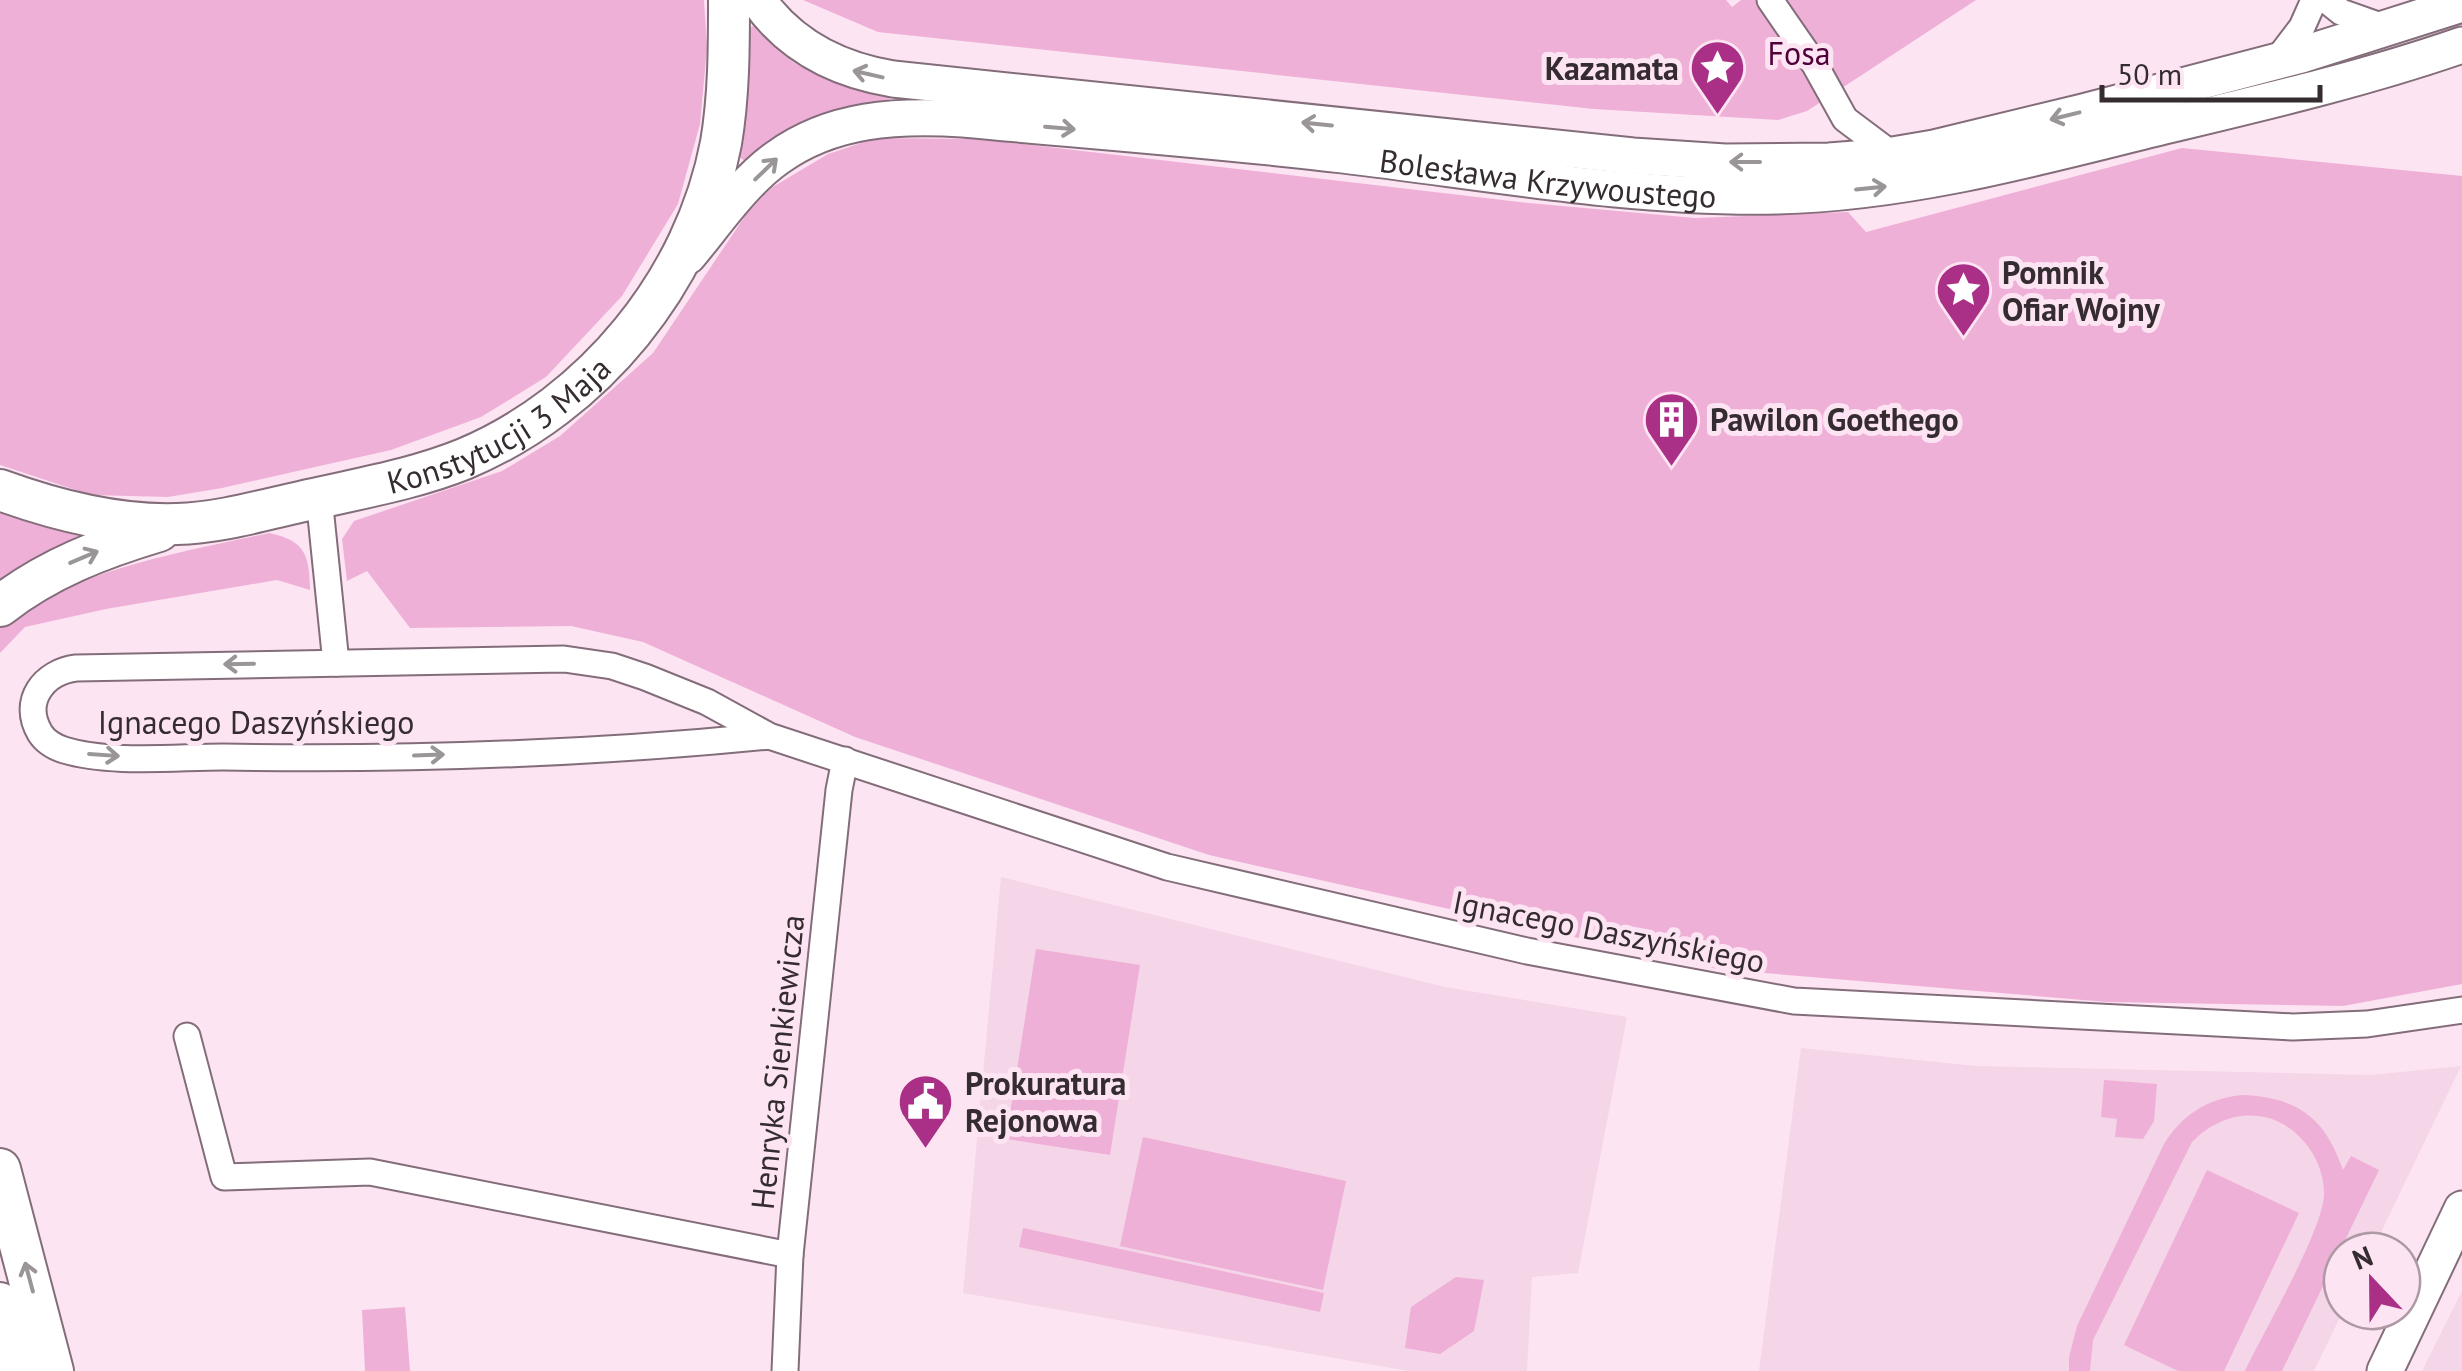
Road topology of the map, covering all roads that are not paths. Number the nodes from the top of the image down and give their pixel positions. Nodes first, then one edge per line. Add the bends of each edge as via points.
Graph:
1 (728, 0) edge
2 (758, 0) edge
3 (2314, 0) edge
4 (2326, 0) edge
5 (1772, 2) edge
6 (2462, 4) edge
7 (2389, 29) junction
8 (2462, 45) edge
9 (2276, 61) junction
10 (1841, 112) junction
11 (1894, 156) junction
12 (1829, 160) junction
13 (678, 268) junction
14 (0, 490) edge
15 (320, 498) junction
16 (182, 524) junction
17 (0, 606) edge
18 (336, 663) junction
19 (769, 736) junction
20 (844, 760) junction
21 (2462, 1010) edge
22 (186, 1036) dead end
23 (1, 1177) edge
24 (2462, 1209) edge
25 (790, 1255) junction
26 (0, 1303) edge
27 (18, 1371) edge
28 (53, 1371) edge
29 (785, 1371) edge
30 (2385, 1371) edge

1 - 13 main road, Konstytucji 3 Maja via 720,144
12 -> 2 main road, Bolesława Krzywoustego via 1634,156 892,79 818,56
3 - 9 street
4 - 7 street
5 - 10 street
6 - 7 main road, Bolesława Krzywoustego
7 - 9 main road, Bolesława Krzywoustego
13 -> 8 main road, Bolesława Krzywoustego via 774,160 862,121 963,119 1340,154 1630,191 1782,196 1874,188 2035,159
9 -> 11 main road, Bolesława Krzywoustego
10 - 11 street
10 - 12 street
11 - 12 main road, Bolesława Krzywoustego
13 - 15 main road, Konstytucji 3 Maja via 608,358 534,420 462,460
14 - 16 main road, Konstytucji 3 Maja via 93,516
15 - 16 main road, Konstytucji 3 Maja
15 - 18 street, Ignacego Daszyńskiego
17 -> 16 main road via 54,570
18 - 19 street, Ignacego Daszyńskiego via 564,658 612,666 707,702
18 -> 19 street, Ignacego Daszyńskiego via 59,670 40,686 33,715 52,744 108,756 301,759 640,749
19 - 20 street, Ignacego Daszyńskiego
20 - 21 street, Ignacego Daszyńskiego via 1166,867 1728,991 1794,1001 2293,1028
20 - 25 street, Henryka Sienkiewicza
22 - 25 street via 224,1178 370,1172
28 -> 23 main road
24 - 30 main road
25 - 29 street, Henryka Sienkiewicza
26 - 27 main road

